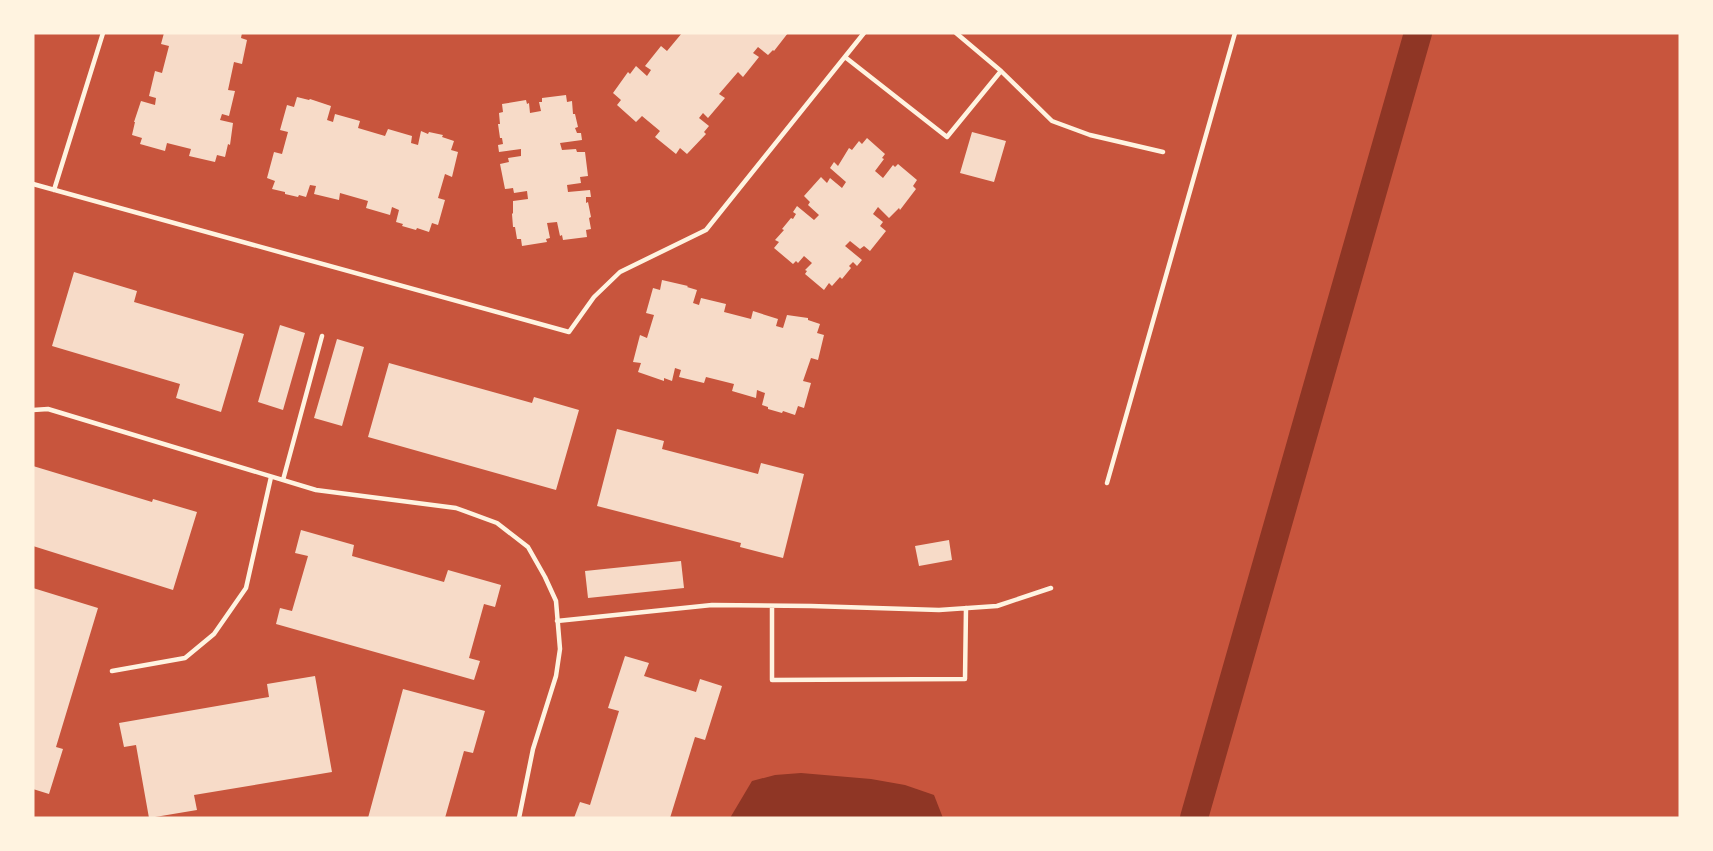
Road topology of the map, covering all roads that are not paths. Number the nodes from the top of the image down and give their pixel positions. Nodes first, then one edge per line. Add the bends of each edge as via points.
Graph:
1 (103, 33) edge
2 (864, 33) edge
3 (956, 33) edge
4 (1235, 33) edge
5 (845, 57) junction
6 (1001, 71) junction
7 (1163, 152) dead end
8 (33, 184) edge
9 (54, 190) junction
10 (322, 336) dead end
11 (33, 410) edge
12 (271, 477) junction
13 (283, 480) junction
14 (1107, 483) dead end
15 (1051, 588) dead end
16 (772, 606) junction
17 (966, 608) junction
18 (557, 621) junction
19 (112, 671) dead end
20 (519, 818) edge

1 - 9 lane
2 - 5 lane
3 - 6 lane
4 - 14 lane
5 - 6 lane via 947,136
5 - 9 lane via 706,230 620,272 594,297 569,332
6 - 7 lane via 1052,122
8 - 9 lane
10 - 13 lane
11 - 12 lane via 48,409
12 - 13 lane
12 - 19 lane via 246,588 214,634 184,658
13 - 18 lane via 316,490 456,508 497,523 528,547 556,601
15 - 17 lane via 997,606
16 - 17 lane
16 - 17 lane via 772,680 965,679
16 - 18 lane via 712,605
18 - 20 lane via 560,649 556,676 533,749

